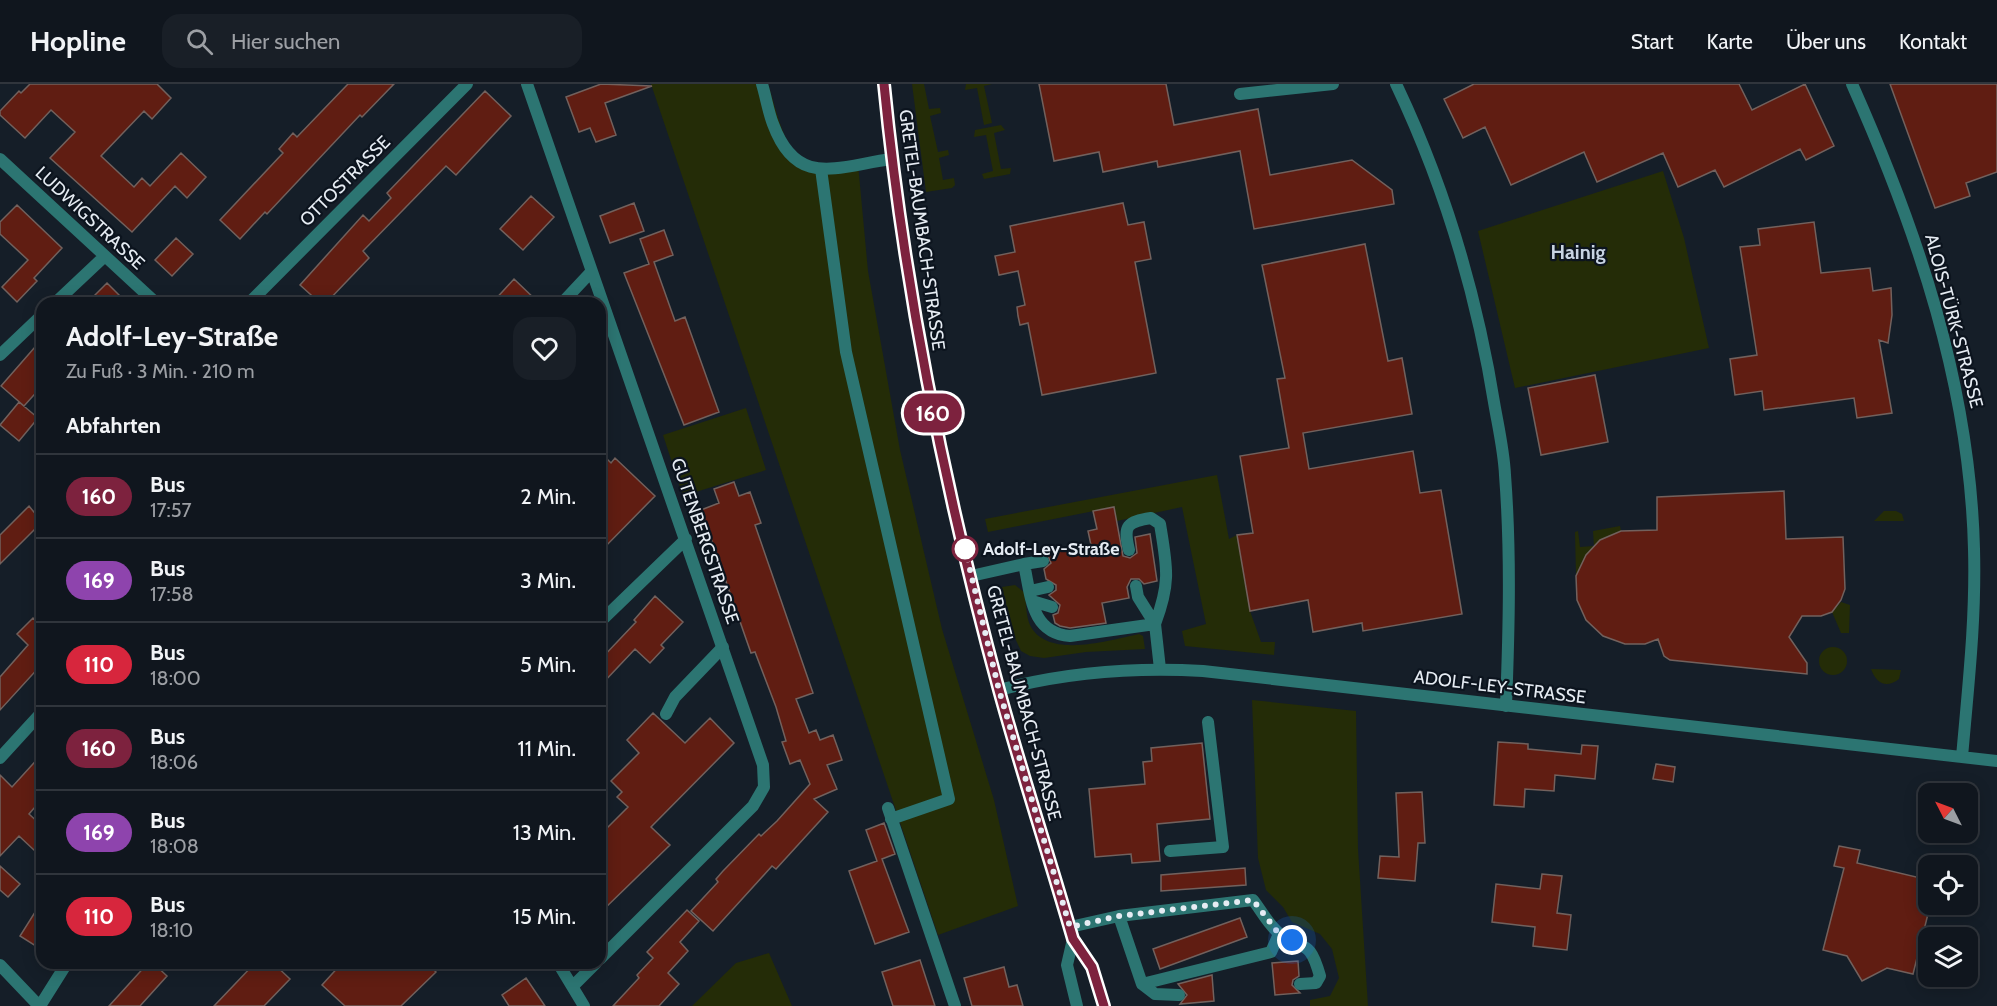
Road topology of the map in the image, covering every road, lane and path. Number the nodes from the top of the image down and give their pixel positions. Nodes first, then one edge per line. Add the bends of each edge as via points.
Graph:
1 (467, 84) edge
2 (527, 84) edge
3 (762, 84) edge
4 (884, 84) edge
5 (1333, 84) edge
6 (1396, 84) edge
7 (1852, 84) edge
8 (1240, 94) dead end
9 (0, 159) edge
10 (892, 159) junction
11 (820, 169) junction
12 (105, 256) junction
13 (591, 272) junction
14 (61, 297) edge
15 (149, 297) edge
16 (255, 297) edge
17 (568, 297) edge
18 (600, 297) edge
19 (606, 314) edge
20 (36, 321) edge
21 (0, 355) edge
22 (686, 539) junction
23 (1129, 550) dead end
24 (1043, 561) dead end
25 (1024, 564) junction
26 (970, 576) junction
27 (1136, 586) dead end
28 (1048, 587) dead end
29 (1031, 596) junction
30 (1052, 607) dead end
31 (606, 616) edge
32 (1155, 624) junction
33 (723, 647) junction
34 (1160, 669) junction
35 (999, 690) junction
36 (1506, 706) junction
37 (666, 714) dead end
38 (36, 719) edge
39 (1208, 722) dead end
40 (1962, 757) junction
41 (0, 758) edge
42 (1997, 761) edge
43 (1170, 850) dead end
44 (1119, 916) junction
45 (1071, 933) junction
46 (1279, 934) junction
47 (606, 953) edge
48 (0, 965) edge
49 (63, 969) edge
50 (562, 969) edge
51 (590, 969) edge
52 (1142, 984) junction
53 (1300, 984) dead end
54 (574, 985) junction
55 (1179, 995) dead end
56 (40, 1006) edge
57 (584, 1006) edge
58 (955, 1006) edge
59 (1077, 1006) edge
60 (1104, 1006) edge

1 - 16 street, OTTOSTRASSE
2 - 13 street, GUTENBERGSTRASSE
3 - 11 street via 772,122 790,158 804,167
4 - 10 street, GRETEL-BAUMBACH-STRASSE
5 - 8 street
6 - 36 street via 1445,202 1486,354 1505,473 1510,608
7 - 40 street, ALOIS-TÜRK-STRASSE via 1923,261 1958,394 1974,550 1973,635
9 - 12 street, LUDWIGSTRASSE
10 - 11 street
10 - 26 street, GRETEL-BAUMBACH-STRASSE via 916,328
11 - 58 street via 846,352 949,799 889,813
12 - 14 street
12 - 15 street, LUDWIGSTRASSE
13 - 17 street
13 - 18 street, GUTENBERGSTRASSE
19 - 22 street, GUTENBERGSTRASSE
20 - 21 street
22 - 31 street
22 - 33 street, GUTENBERGSTRASSE
23 - 32 street via 1125,535 1128,525 1152,518 1160,524 1168,582
24 - 25 street
25 - 26 street
25 - 29 street
26 - 35 street, GRETEL-BAUMBACH-STRASSE
27 - 32 street via 1138,597
28 - 29 street
29 - 30 street
29 - 32 street via 1040,621 1056,635
32 - 34 street
33 - 37 street via 675,698
33 - 47 street, GUTENBERGSTRASSE via 764,765 764,787 753,806
34 - 35 street, ADOLF-LEY-STRASSE via 1070,675
34 - 36 street, ADOLF-LEY-STRASSE
35 - 45 street, GRETEL-BAUMBACH-STRASSE
36 - 40 street, ADOLF-LEY-STRASSE
38 - 41 street
39 - 43 street via 1223,847
40 - 42 street, ADOLF-LEY-STRASSE
44 - 45 street
44 - 46 street via 1253,900
44 - 52 street
45 - 59 street, GRETEL-BAUMBACH-STRASSE via 1067,965
45 - 60 street, GRETEL-BAUMBACH-STRASSE via 1092,967
46 - 52 street via 1271,952
46 - 53 street via 1306,946 1315,959 1320,976 1316,982
48 - 56 street
49 - 56 street
50 - 54 street
51 - 54 street
52 - 55 street via 1155,994
54 - 57 street

